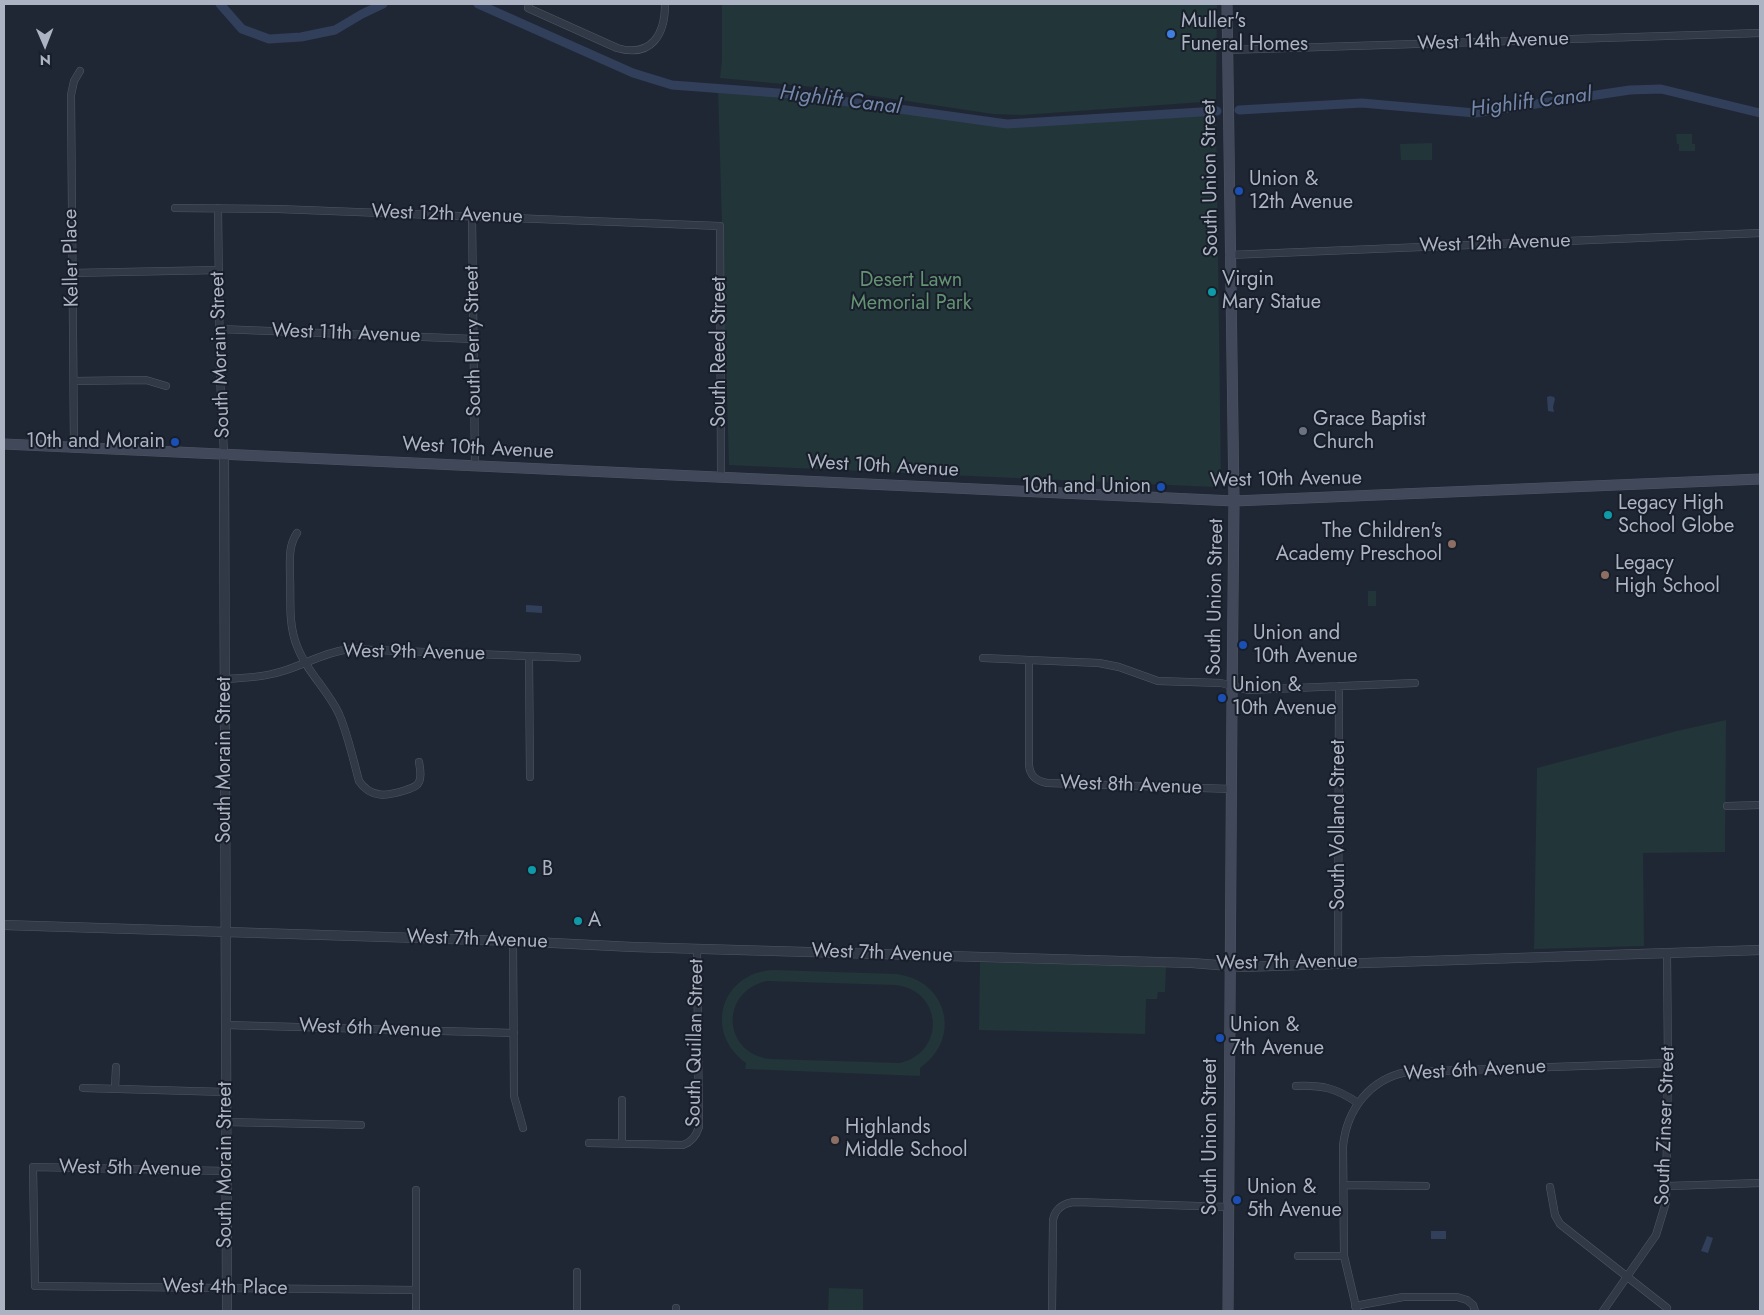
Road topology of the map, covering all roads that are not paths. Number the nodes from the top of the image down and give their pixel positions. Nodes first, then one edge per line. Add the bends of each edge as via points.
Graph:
1 (530, 4) edge
2 (664, 4) edge
3 (1226, 4) edge
4 (1760, 33) edge
5 (1227, 50) junction
6 (80, 71) dead end
7 (175, 208) dead end
8 (218, 208) junction
9 (472, 216) junction
10 (720, 226) joint
11 (1760, 233) edge
12 (1230, 255) junction
13 (219, 270) junction
14 (72, 273) junction
15 (219, 329) junction
16 (474, 340) junction
17 (74, 381) junction
18 (166, 386) dead end
19 (4, 444) edge
20 (74, 448) junction
21 (224, 454) junction
22 (475, 466) junction
23 (721, 477) junction
24 (1760, 479) edge
25 (1234, 501) junction
26 (297, 532) dead end
27 (529, 656) junction
28 (577, 658) dead end
29 (983, 658) dead end
30 (1029, 660) junction
31 (305, 662) junction
32 (225, 679) junction
33 (1415, 683) dead end
34 (1232, 686) junction
35 (1339, 686) junction
36 (419, 762) dead end
37 (530, 777) dead end
38 (1232, 789) junction
39 (1760, 805) edge
40 (1726, 806) dead end
41 (4, 925) edge
42 (226, 931) junction
43 (513, 941) junction
44 (697, 949) junction
45 (1760, 950) edge
46 (1668, 953) junction
47 (1338, 963) junction
48 (1230, 966) junction
49 (226, 1025) junction
50 (514, 1033) junction
51 (1668, 1063) junction
52 (116, 1067) dead end
53 (1296, 1086) dead end
54 (83, 1088) dead end
55 (115, 1088) junction
56 (226, 1092) junction
57 (622, 1100) dead end
58 (1358, 1103) junction
59 (226, 1122) junction
60 (361, 1125) dead end
61 (523, 1128) dead end
62 (589, 1143) dead end
63 (622, 1144) junction
64 (226, 1171) junction
65 (1760, 1183) edge
66 (1344, 1185) junction
67 (1426, 1186) dead end
68 (1668, 1186) junction
69 (1550, 1187) dead end
70 (416, 1190) dead end
71 (1228, 1207) junction
72 (1298, 1256) dead end
73 (1344, 1256) junction
74 (577, 1272) dead end
75 (1627, 1277) junction
76 (35, 1286) joint
77 (227, 1288) junction
78 (416, 1290) junction
79 (1667, 1308) dead end
80 (1356, 1309) edge
81 (227, 1311) edge
82 (416, 1311) edge
83 (577, 1311) edge
84 (1052, 1311) edge
85 (1228, 1311) edge
86 (1475, 1311) edge
87 (1603, 1311) edge

1 - 2 street via 528,8 628,50 649,46 659,36 664,23
3 - 5 main road, South Union Street
4 - 5 street, West 14th Avenue
5 - 12 main road, South Union Street
6 - 14 street, Keller Place via 71,96
7 - 8 street, West 12th Avenue
8 - 9 street, West 12th Avenue
8 - 13 street, South Morain Street
9 - 10 street, West 12th Avenue
9 - 16 street, South Perry Street
10 - 23 street, South Reed Street
11 - 12 street, West 12th Avenue
12 - 25 main road, South Union Street
13 - 14 street
13 - 15 street, South Morain Street
14 - 17 street, Keller Place
15 - 16 street, West 11th Avenue
15 - 21 street, South Morain Street
16 - 22 street, South Perry Street
17 - 18 street via 146,380
17 - 20 street, Keller Place
19 - 20 main road, West 10th Avenue
20 - 21 main road, West 10th Avenue
21 - 22 main road, West 10th Avenue
21 - 32 street, South Morain Street
22 - 23 main road, West 10th Avenue
23 - 25 main road, West 10th Avenue
24 - 25 main road, West 10th Avenue
25 - 34 main road, South Union Street
26 - 31 street via 290,551 291,618 293,636
27 - 28 street, West 9th Avenue
27 - 31 street, West 9th Avenue via 350,649
27 - 37 street
29 - 30 street
30 - 34 street via 1099,663 1158,681
30 - 38 street, West 8th Avenue via 1029,765 1031,774 1041,782
31 - 32 street, West 9th Avenue via 270,675
31 - 36 street via 338,712 363,787 386,795 413,787 420,780
32 - 42 street, South Morain Street
33 - 35 street
34 - 35 street via 1248,690
34 - 38 main road, South Union Street
35 - 47 street, South Volland Street
38 - 48 main road, South Union Street
39 - 40 street
41 - 42 street, West 7th Avenue
42 - 43 street, West 7th Avenue
42 - 49 street, South Morain Street
43 - 44 street, West 7th Avenue
43 - 50 street
44 - 48 street, West 7th Avenue
44 - 63 street, South Quillan Street via 699,1127 694,1138 683,1146
45 - 46 street, West 7th Avenue
46 - 47 street, West 7th Avenue
46 - 51 street, South Zinser Street
47 - 48 street, West 7th Avenue
48 - 71 main road, South Union Street
49 - 50 street, West 6th Avenue
49 - 56 street, South Morain Street
50 - 61 street via 514,1096
51 - 58 street, West 6th Avenue via 1407,1072 1396,1074 1371,1088
51 - 68 street, South Zinser Street
52 - 55 street
53 - 58 street via 1328,1087
54 - 55 street
55 - 56 street
56 - 59 street, South Morain Street
57 - 63 street
58 - 66 street via 1345,1133
59 - 60 street
59 - 64 street, South Morain Street
62 - 63 street
64 - 76 street, West 5th Avenue via 33,1167
64 - 77 street, South Morain Street
65 - 68 street
66 - 67 street
66 - 73 street
68 - 75 street, South Zinser Street via 1656,1235
69 - 75 street via 1560,1224
70 - 78 street
71 - 84 street via 1072,1202 1063,1205 1053,1215
71 - 85 main road, South Union Street
72 - 73 street
73 - 80 street
74 - 83 street
75 - 79 street
75 - 87 street, South Zinser Street
76 - 77 street, West 4th Place
77 - 78 street, West 4th Place
77 - 81 street, South Morain Street
78 - 82 street
80 - 86 street via 1403,1297 1457,1297 1467,1300

